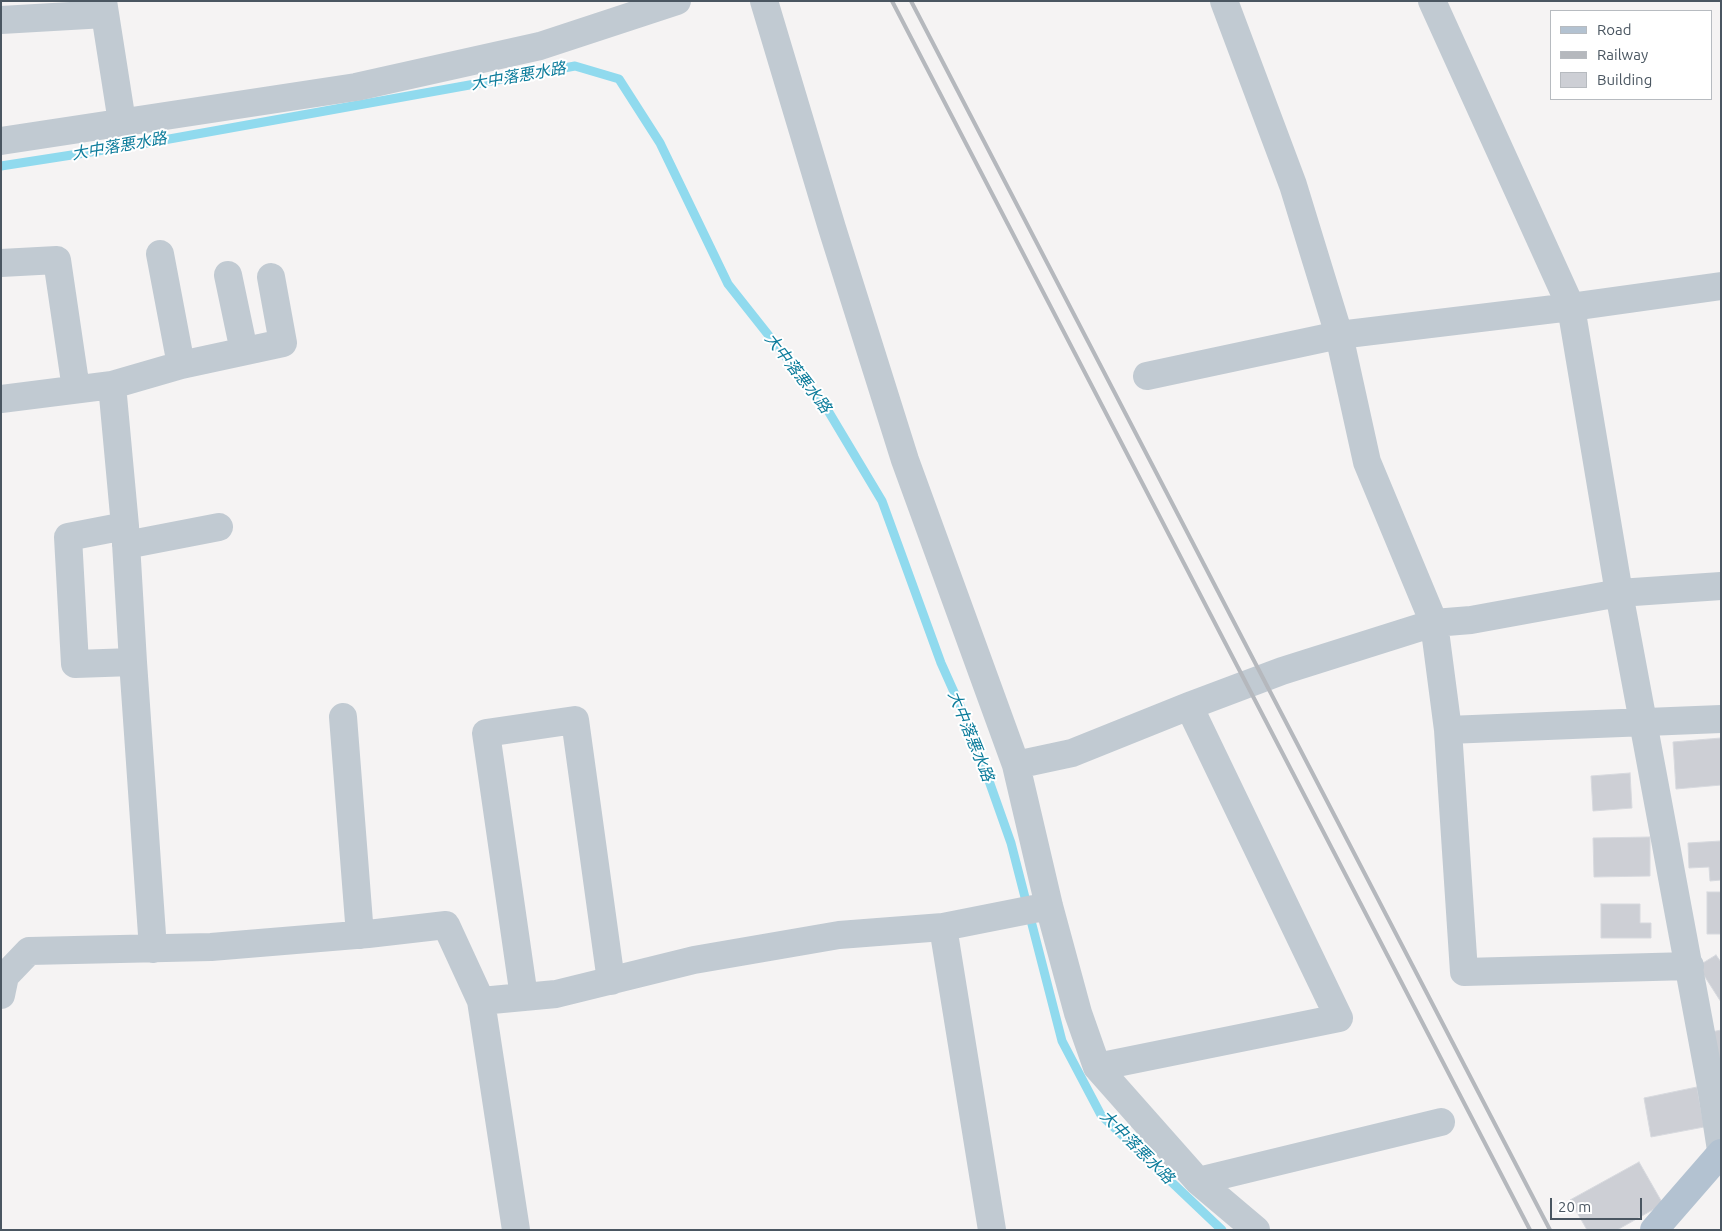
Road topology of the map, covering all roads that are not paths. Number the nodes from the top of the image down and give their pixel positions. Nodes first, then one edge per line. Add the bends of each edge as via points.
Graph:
1 (677, 1) edge
2 (764, 1) edge
3 (1224, 1) edge
4 (1432, 1) edge
5 (104, 8) edge
6 (1, 20) edge
7 (122, 122) junction
8 (1, 141) edge
9 (160, 254) dead end
10 (1, 263) edge
11 (228, 275) dead end
12 (271, 277) dead end
13 (1721, 286) edge
14 (1571, 307) junction
15 (1339, 335) junction
16 (244, 352) junction
17 (181, 365) junction
18 (1147, 376) dead end
19 (112, 385) junction
20 (76, 389) junction
21 (1, 399) edge
22 (219, 527) dead end
23 (125, 536) junction
24 (1721, 586) edge
25 (1619, 593) junction
26 (1434, 623) junction
27 (133, 662) junction
28 (1189, 706) junction
29 (343, 717) dead end
30 (1721, 719) edge
31 (1644, 722) junction
32 (1448, 730) junction
33 (1016, 765) junction
34 (1047, 906) junction
35 (942, 927) junction
36 (360, 935) junction
37 (153, 949) junction
38 (1690, 966) junction
39 (611, 981) junction
40 (1, 995) edge
41 (524, 997) junction
42 (481, 1001) junction
43 (1098, 1067) junction
44 (1441, 1122) dead end
45 (1721, 1152) edge
46 (1198, 1181) junction
47 (516, 1230) edge
48 (992, 1230) edge
49 (1256, 1230) edge
50 (1654, 1230) edge

1 - 7 street via 540,46 356,87
2 - 33 street via 905,460
3 - 15 street via 1293,185
4 - 14 street
5 - 6 street
5 - 7 street
7 - 8 street
9 - 17 street
10 - 20 street via 57,260
11 - 16 street
12 - 16 street via 283,343
13 - 14 street
14 - 15 street
14 - 25 street
15 - 18 street
15 - 26 street via 1366,462
16 - 17 street
17 - 19 street
19 - 20 street
19 - 23 street
20 - 21 street
22 - 23 street
23 - 27 street
23 - 27 street via 68,537 74,664
24 - 25 street
25 - 26 street via 1471,620
25 - 31 street
26 - 28 street via 1282,671
26 - 32 street
27 - 37 street
28 - 33 street via 1072,753
28 - 43 street via 1339,1018
29 - 36 street
30 - 31 street
31 - 32 street
31 - 38 street
32 - 38 street via 1464,972
33 - 34 street
34 - 35 street
34 - 43 street via 1078,1013
35 - 39 street via 839,935 694,960
35 - 48 street
36 - 37 street
36 - 42 street via 446,925
37 - 40 street via 29,951 5,976
38 - 45 street
39 - 41 street via 556,994
39 - 41 street via 575,720 486,733
41 - 42 street
42 - 47 street
43 - 46 street
44 - 46 street
45 - 50 main road
46 - 49 street

